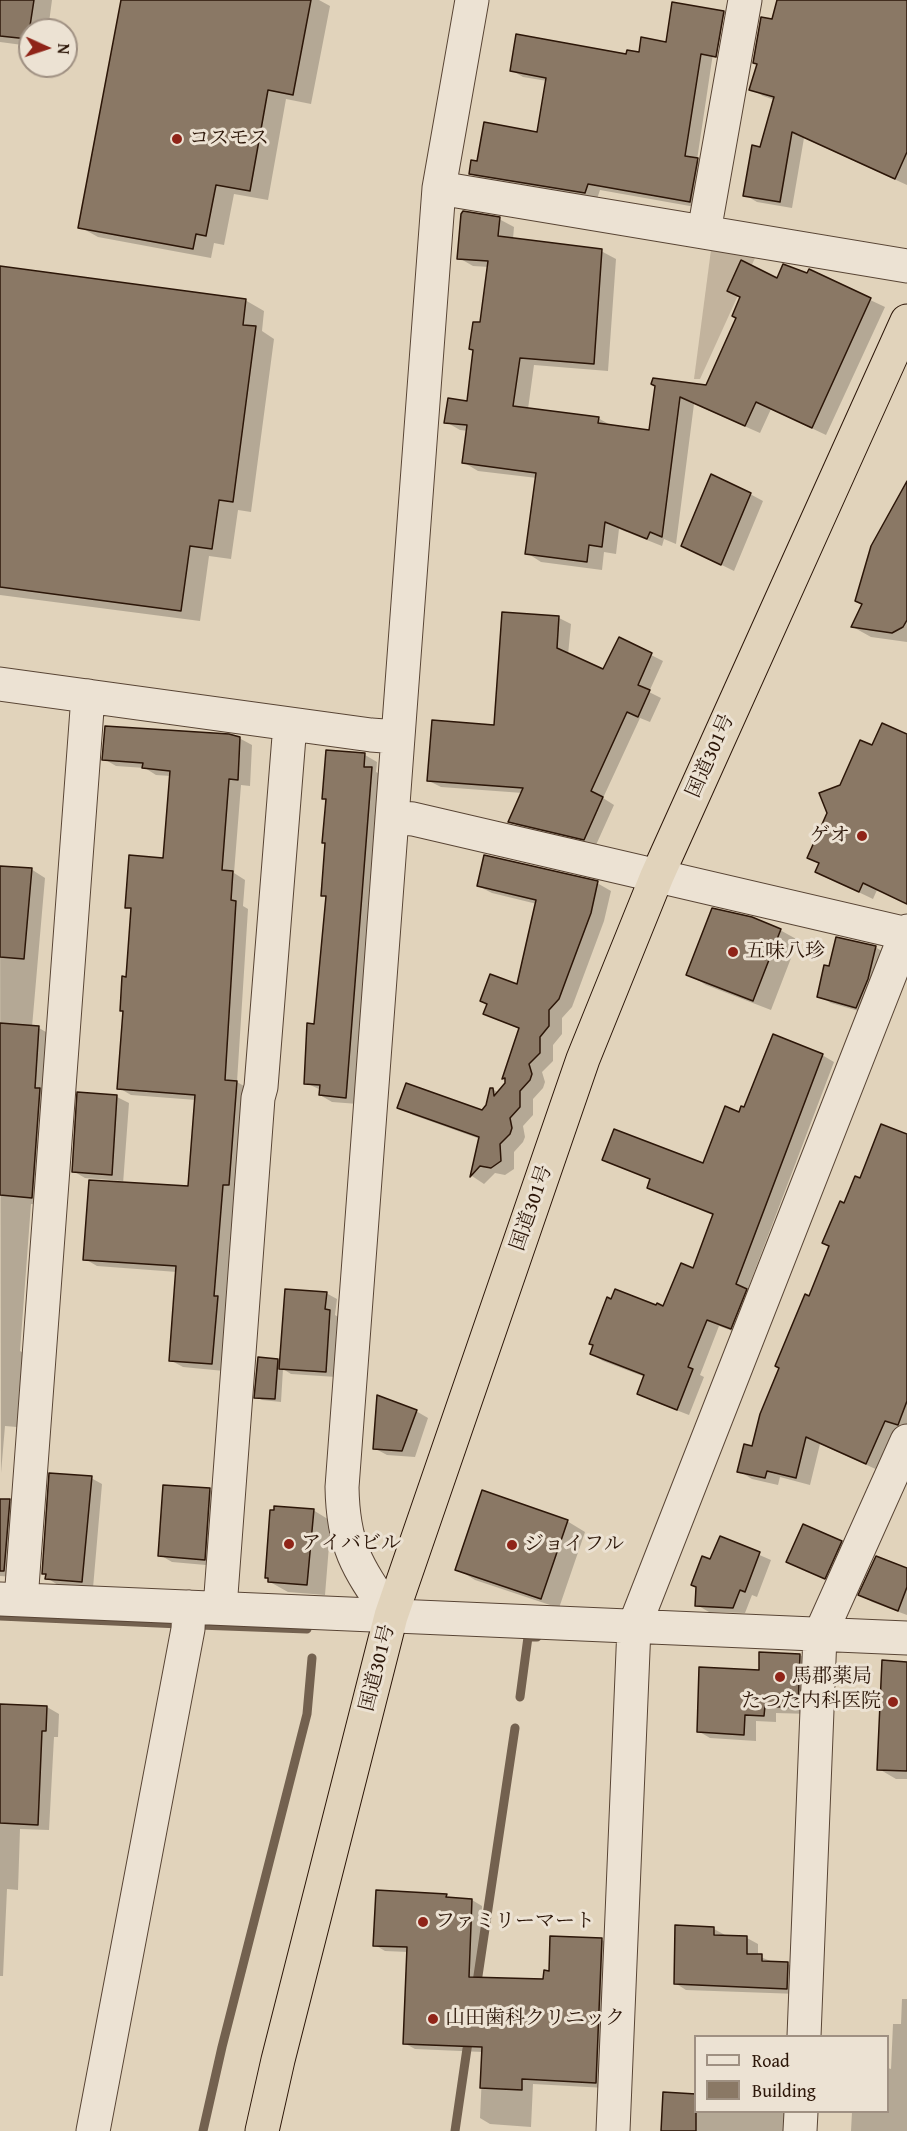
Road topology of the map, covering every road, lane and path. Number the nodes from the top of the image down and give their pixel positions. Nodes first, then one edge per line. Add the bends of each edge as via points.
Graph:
1 (472, 0) edge
2 (745, 0) edge
3 (439, 188) junction
4 (704, 232) junction
5 (907, 266) edge
6 (907, 321) edge
7 (0, 684) edge
8 (88, 696) junction
9 (290, 724) junction
10 (398, 737) junction
11 (392, 817) junction
12 (657, 876) junction
13 (907, 933) edge
14 (907, 1441) edge
15 (10, 1599) edge
16 (205, 1608) junction
17 (391, 1617) junction
18 (634, 1627) junction
19 (820, 1635) junction
20 (907, 1638) edge
21 (804, 2035) edge
22 (801, 2113) edge
23 (93, 2131) edge
24 (262, 2131) edge
25 (613, 2131) edge
26 (800, 2131) edge

1 - 3 street
2 - 4 street
3 - 4 street
3 - 10 street
4 - 5 street
6 - 12 highway, 国道301号
7 - 8 street
8 - 9 street
8 - 15 street
9 - 10 street
9 - 16 street via 261,1088
10 - 11 street
11 - 12 street
11 - 17 street via 342,1487 342,1516 348,1544 359,1571
12 - 13 street
12 - 17 highway, 国道301号 via 583,1059
13 - 18 street
14 - 19 street
15 - 16 street
16 - 17 street
16 - 23 street via 188,1629
17 - 18 street
17 - 24 highway, 国道301号
18 - 19 street
18 - 25 street
19 - 20 street
19 - 21 street
22 - 26 street

